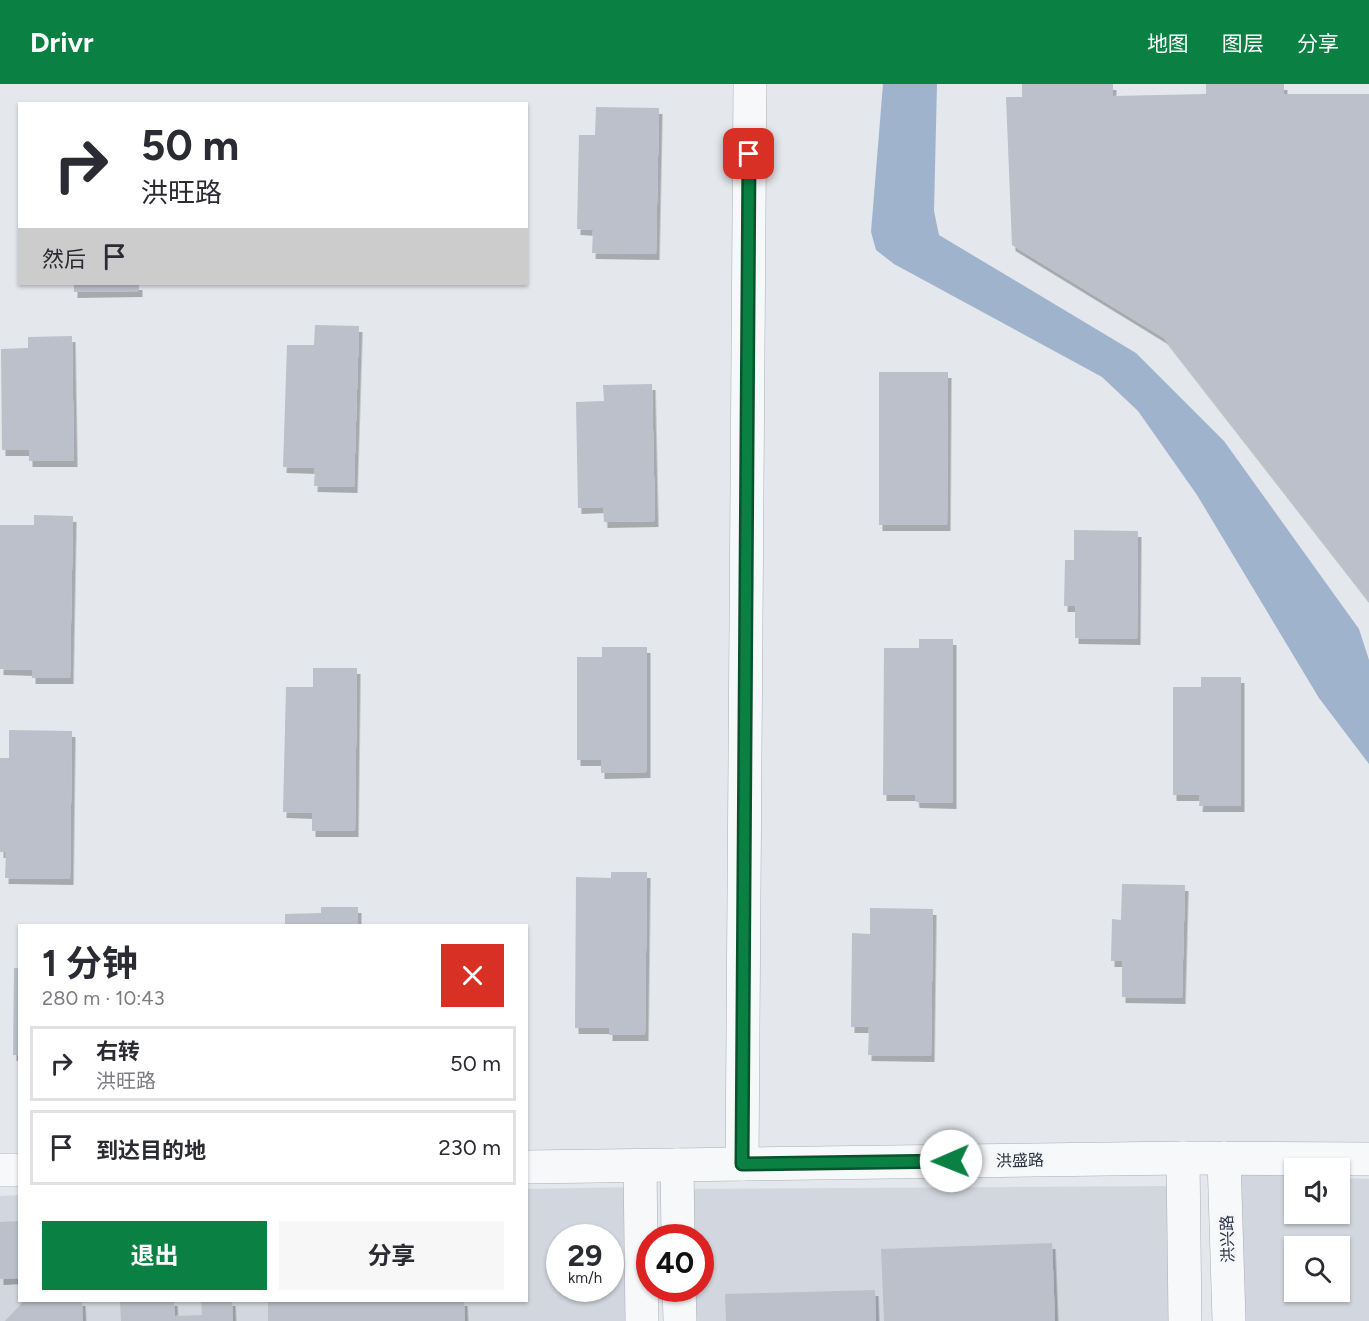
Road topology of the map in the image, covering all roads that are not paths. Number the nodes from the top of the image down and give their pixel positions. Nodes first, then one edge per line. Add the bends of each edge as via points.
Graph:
1 (750, 84) edge
2 (1183, 1158) junction
3 (1224, 1158) junction
4 (1369, 1159) edge
5 (742, 1164) junction
6 (677, 1165) junction
7 (640, 1166) junction
8 (528, 1167) edge
9 (0, 1170) edge
10 (18, 1170) edge
11 (678, 1224) edge
12 (679, 1302) edge
13 (642, 1321) edge
14 (680, 1321) edge
15 (1185, 1321) edge
16 (1229, 1321) edge

1 - 5 street
2 - 3 street, 洪盛路
2 - 5 street, 洪盛路
2 - 15 street
3 - 4 street, 洪盛路
3 - 16 street, 洪兴路
5 - 6 street, 洪盛路
6 - 7 street, 洪盛路
6 - 11 street
7 - 8 street, 洪盛路
7 - 13 street
9 - 10 street
12 - 14 street

